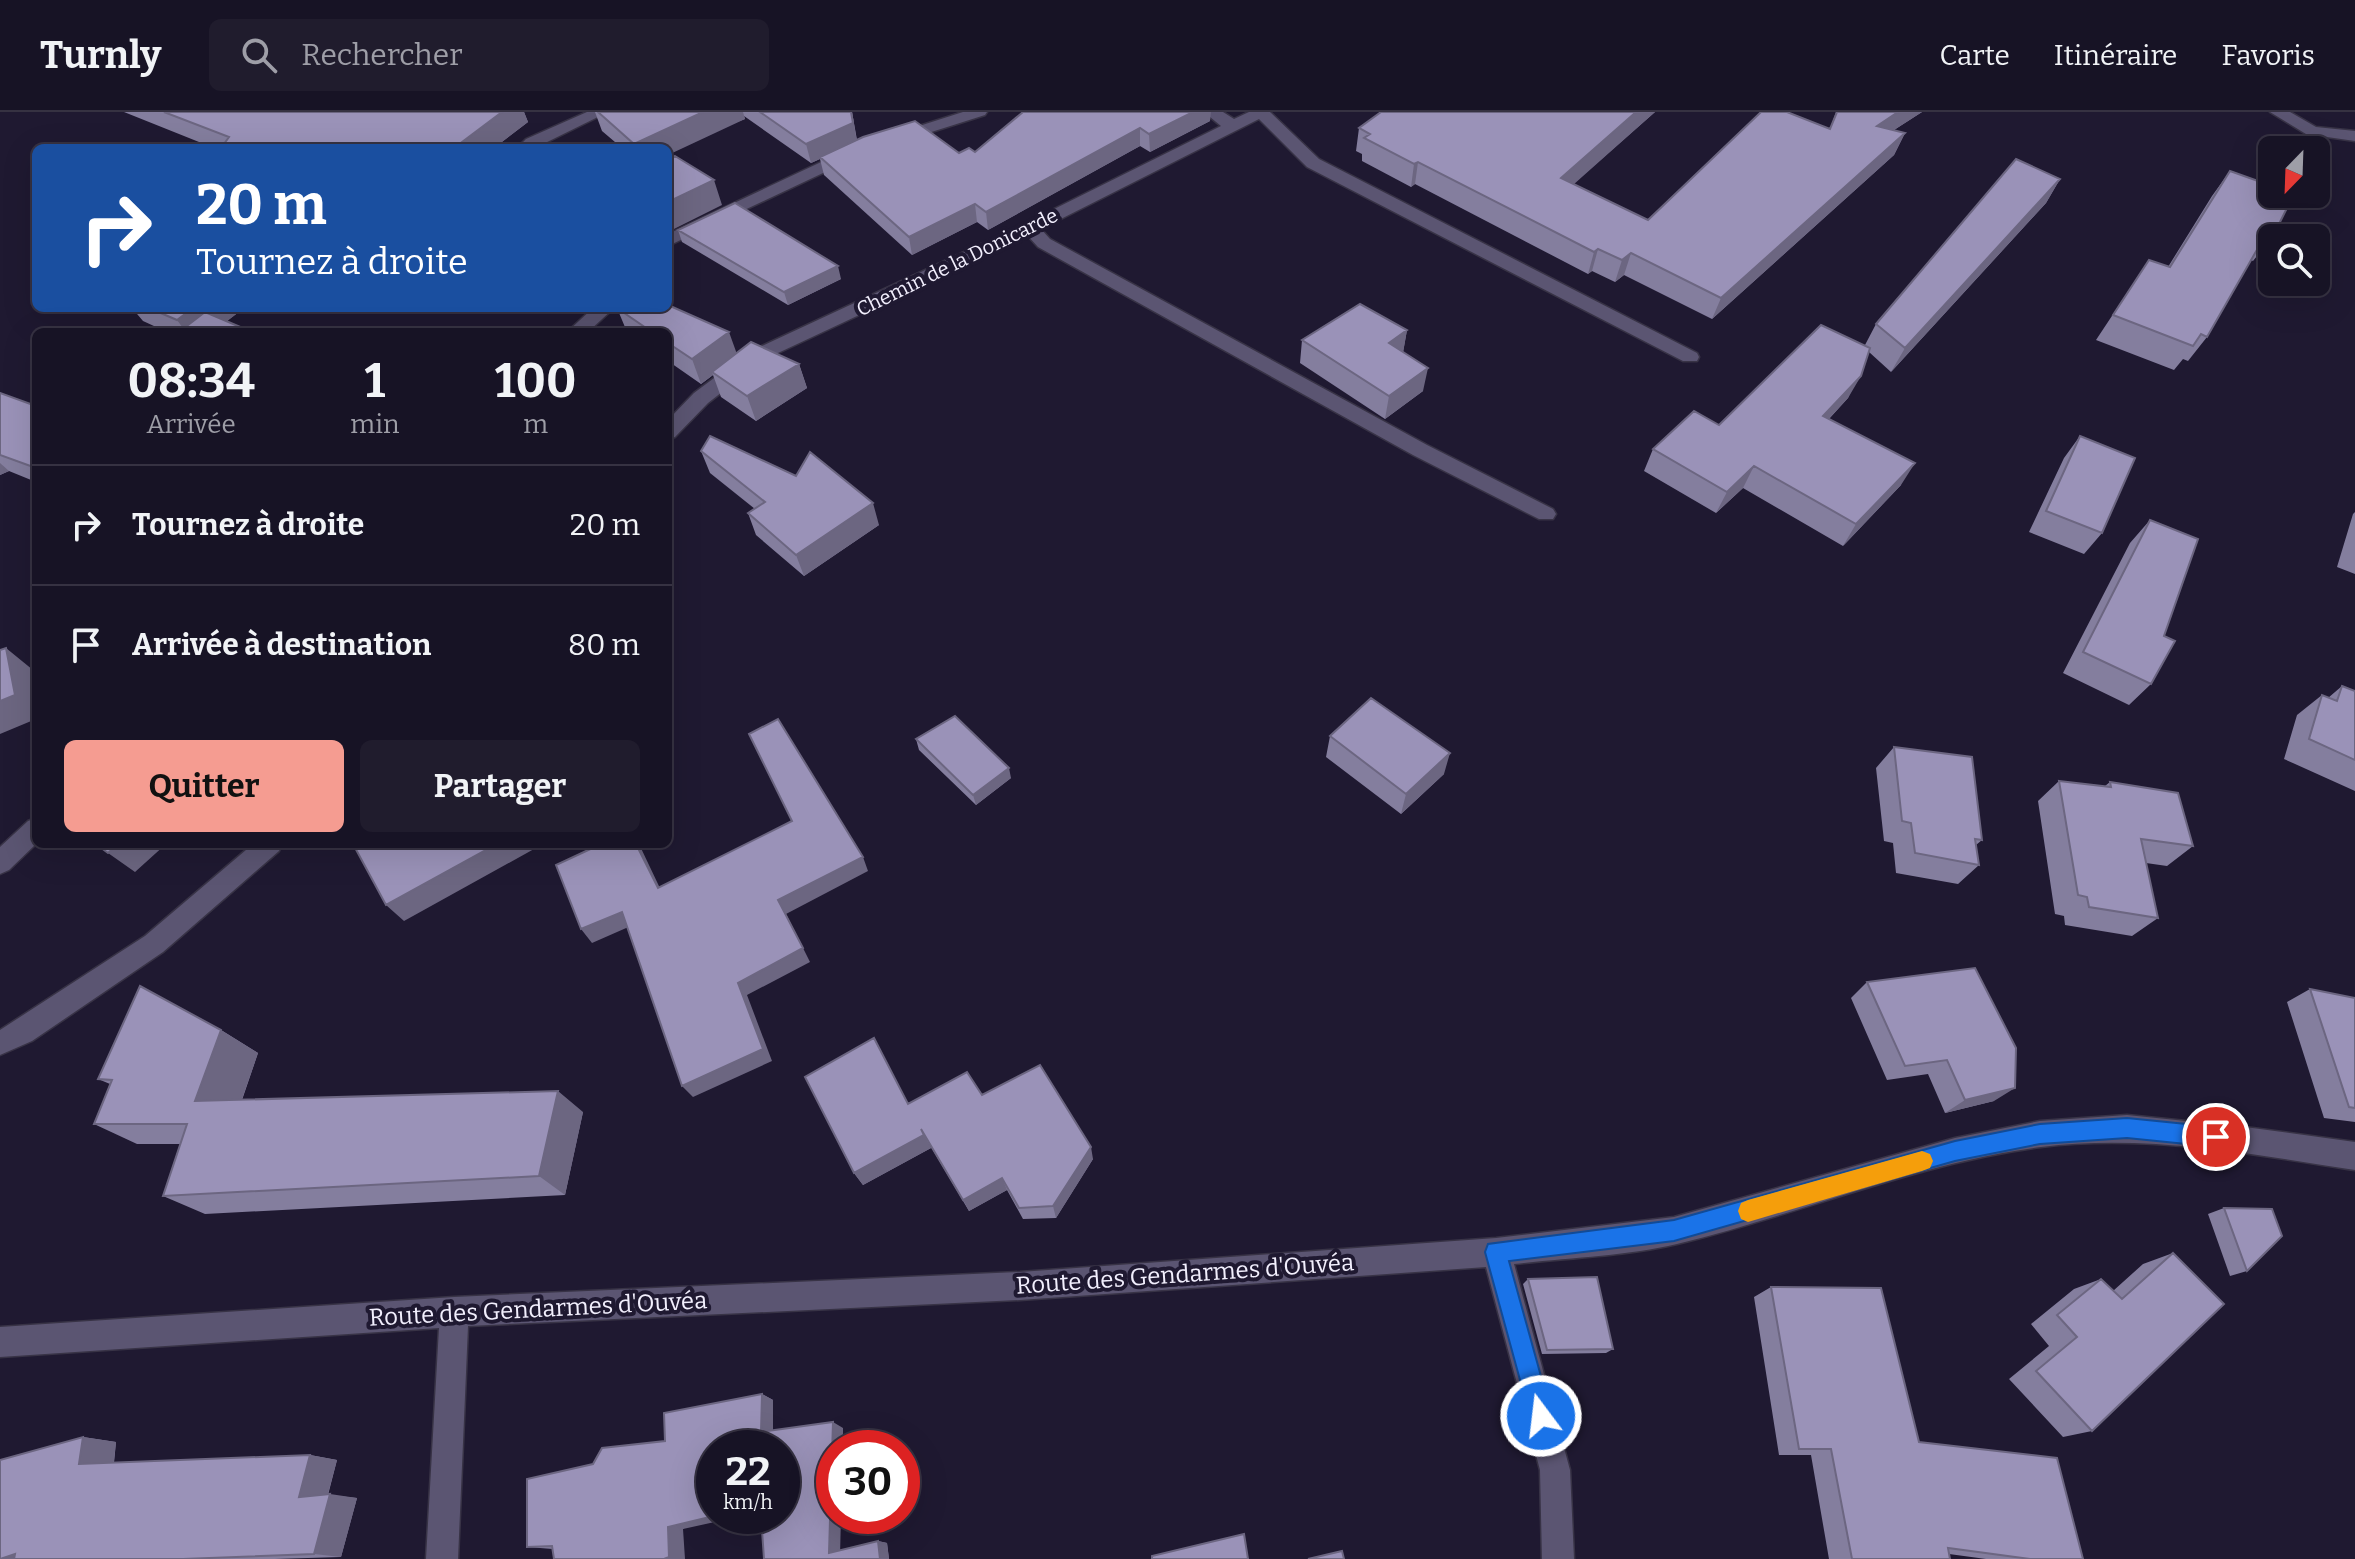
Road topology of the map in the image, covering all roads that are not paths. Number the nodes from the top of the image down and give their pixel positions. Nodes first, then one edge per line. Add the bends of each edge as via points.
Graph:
1 (600, 112) edge
2 (979, 112) edge
3 (1212, 112) edge
4 (1261, 112) edge
5 (2278, 112) edge
6 (1233, 126) junction
7 (2355, 136) edge
8 (530, 144) edge
9 (1030, 228) junction
10 (672, 239) edge
11 (600, 312) edge
12 (581, 328) edge
13 (1690, 357) dead end
14 (672, 428) edge
15 (1546, 514) dead end
16 (32, 832) edge
17 (265, 848) edge
18 (0, 863) edge
19 (0, 1043) edge
20 (2355, 1156) edge
21 (1496, 1252) junction
22 (454, 1312) junction
23 (0, 1342) edge
24 (442, 1559) edge
25 (1558, 1559) edge

1 - 8 street
2 - 10 street via 860,149
3 - 6 street
4 - 6 street, Chemin de la Donicarde
4 - 13 street via 1313,163
5 - 7 street via 2312,131
6 - 9 street, Chemin de la Donicarde
9 - 14 street, Chemin de la Donicarde via 756,356
9 - 15 street via 1044,243
11 - 12 street
16 - 18 street
17 - 19 street via 154,944
20 - 21 street, Route des Gendarmes d'Ouvéa via 2127,1128 2040,1134 1955,1151 1674,1231
21 - 22 street, Route des Gendarmes d'Ouvéa via 1020,1286
21 - 25 street via 1555,1470
22 - 23 street, Route des Gendarmes d'Ouvéa
22 - 24 street

